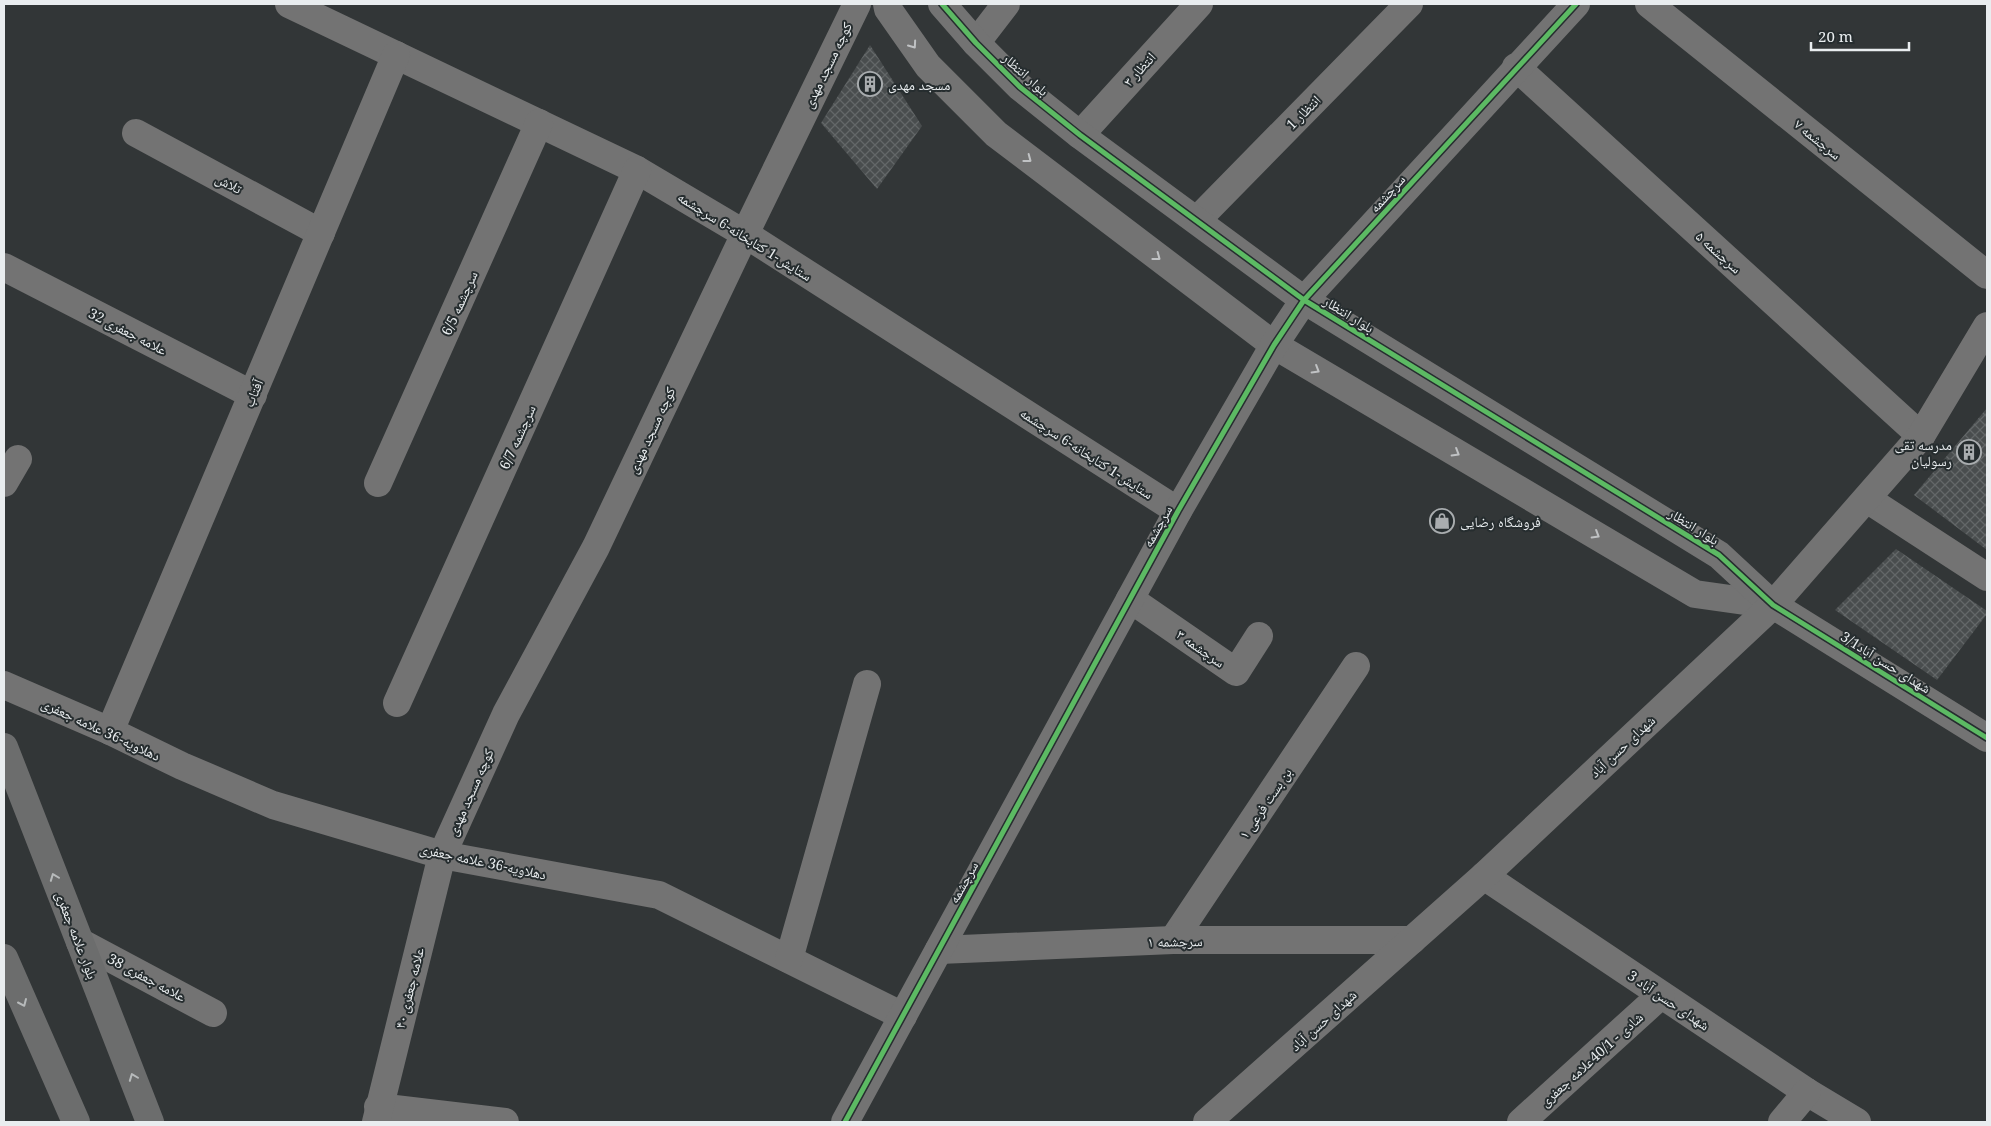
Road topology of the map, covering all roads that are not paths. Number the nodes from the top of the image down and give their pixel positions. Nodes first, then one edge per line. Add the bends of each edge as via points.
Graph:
1 (290, 4) edge
2 (857, 4) edge
3 (887, 4) edge
4 (942, 4) edge
5 (1006, 4) edge
6 (1199, 4) edge
7 (1409, 4) edge
8 (1576, 4) edge
9 (1649, 4) edge
10 (976, 43) junction
11 (396, 55) junction
12 (1516, 67) junction
13 (539, 123) junction
14 (136, 133) dead end
15 (1080, 135) junction
16 (637, 170) junction
17 (1196, 220) junction
18 (321, 233) junction
19 (745, 234) junction
20 (4, 266) edge
21 (1987, 275) edge
22 (1304, 300) junction
23 (1987, 326) edge
24 (1274, 345) junction
25 (253, 395) junction
26 (1921, 436) junction
27 (18, 459) dead end
28 (4, 483) edge
29 (378, 483) dead end
30 (1867, 498) junction
31 (1178, 511) junction
32 (1987, 578) edge
33 (1130, 599) junction
34 (1773, 606) junction
35 (1259, 636) dead end
36 (1356, 666) dead end
37 (868, 684) dead end
38 (4, 685) edge
39 (397, 703) dead end
40 (110, 731) junction
41 (1986, 738) edge
42 (4, 747) edge
43 (442, 854) junction
44 (1484, 876) junction
45 (1174, 940) junction
46 (1412, 940) junction
47 (80, 942) junction
48 (939, 950) junction
49 (789, 959) junction
50 (4, 960) edge
51 (1661, 995) junction
52 (213, 1013) dead end
53 (903, 1016) junction
54 (1807, 1092) junction
55 (377, 1115) edge
56 (76, 1122) edge
57 (150, 1122) edge
58 (505, 1122) edge
59 (845, 1122) edge
60 (1207, 1122) edge
61 (1521, 1122) edge
62 (1782, 1122) edge
63 (1857, 1122) edge

1 - 11 street, ستایش-1 کتابخانه-6 سرچشمه
2 - 19 street, کوچه مسجد مهدی
3 -> 24 street via 928,66 996,134
4 - 10 street, بلوار انتظار
5 - 10 street
6 - 15 street, انتظار ۳
7 - 17 street, انتظار 1
8 - 12 street, سرچشمه
9 - 21 street, سرچشمه ۷
10 - 15 street, بلوار انتظار via 1020,87
11 - 13 street, ستایش-1 کتابخانه-6 سرچشمه
11 - 18 street, آفتاب
12 - 22 street, سرچشمه
12 - 26 street, سرچشمه ۵
13 - 16 street, ستایش-1 کتابخانه-6 سرچشمه
13 - 29 street, سرچشمه 6/5
14 - 18 street, تلاش
15 - 17 street, بلوار انتظار
16 - 19 street, ستایش-1 کتابخانه-6 سرچشمه
16 - 39 street, سرچشمه 6/7
17 - 22 street, بلوار انتظار
18 - 25 street, آفتاب
19 - 31 street, ستایش-1 کتابخانه-6 سرچشمه
19 - 43 street, کوچه مسجد مهدی via 596,547 506,714
20 - 25 street, علامه جعفری 32
22 - 24 street, سرچشمه
22 - 34 street, بلوار انتظار via 1719,555
23 - 26 street, شهدای حسن آباد
24 - 31 street, سرچشمه
24 -> 34 street via 1695,594
25 - 40 street, آفتاب
26 - 30 street, شهدای حسن آباد
27 - 28 street
30 - 32 street
30 - 34 street, شهدای حسن آباد
31 - 33 street, سرچشمه
33 - 35 street, سرچشمه ۳ via 1236,672
33 - 48 street, سرچشمه
34 - 41 street, 3/1شهدای حسن آباد
34 - 44 street, شهدای حسن آباد
36 - 45 street, بن بست فرعی ۱
37 - 49 street
38 - 40 street, دهلاویه-36 علامه جعفری
40 - 43 street, دهلاویه-36 علامه جعفری via 273,805
47 -> 42 main road, بلوار علامه جعفری
43 - 49 street, دهلاویه-36 علامه جعفری via 659,895
43 - 55 street, علامه جعفری ۴۰
44 - 46 street, شهدای حسن آباد
44 - 51 street, شهدای حسن آباد 3
45 - 46 street, سرچشمه ۱
45 - 48 street, سرچشمه ۱
46 - 60 street, شهدای حسن آباد
47 - 52 street, علامه جعفری 38
57 -> 47 main road, بلوار علامه جعفری
48 - 53 street, سرچشمه
49 - 53 street, دهلاویه-36 علامه جعفری
50 -> 56 main road
51 - 54 street, شهدای حسن آباد 3
51 - 61 street, شادی - 40/1علامه جعفری
53 - 59 street, سرچشمه
54 - 62 street
54 - 63 street, شهدای حسن آباد 3
55 - 58 street

